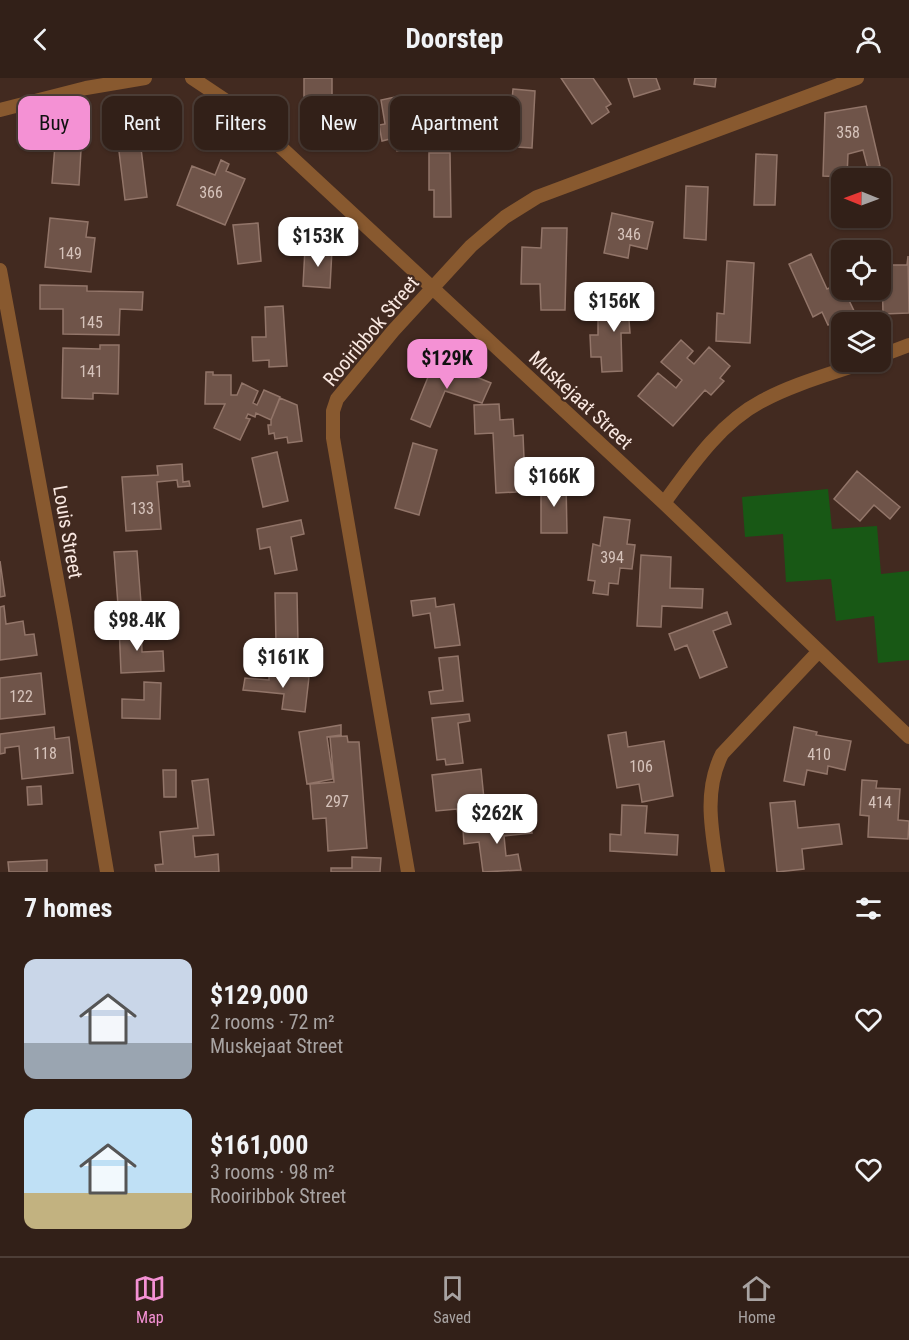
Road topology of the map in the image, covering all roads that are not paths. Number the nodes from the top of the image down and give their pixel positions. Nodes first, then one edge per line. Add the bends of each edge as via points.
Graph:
1 (145, 78) edge
2 (192, 78) edge
3 (857, 78) edge
4 (0, 110) edge
5 (0, 270) edge
6 (431, 289) junction
7 (909, 345) edge
8 (891, 352) edge
9 (838, 372) edge
10 (664, 503) junction
11 (818, 652) junction
12 (909, 737) edge
13 (107, 872) edge
14 (408, 872) edge
15 (718, 872) edge

1 - 4 street
2 - 6 street, Muskejaat Street via 243,112
3 - 6 street, Rooiribbok Street via 537,197 486,231
5 - 13 street, Louis Street
6 - 10 street, Muskejaat Street
6 - 14 street, Rooiribbok Street via 344,388 335,405 332,425
7 - 8 street
9 - 10 street via 761,401 744,413 698,457
10 - 11 street, Muskejaat Street
11 - 12 street, Muskejaat Street
11 - 15 street via 722,754 714,771 710,807

